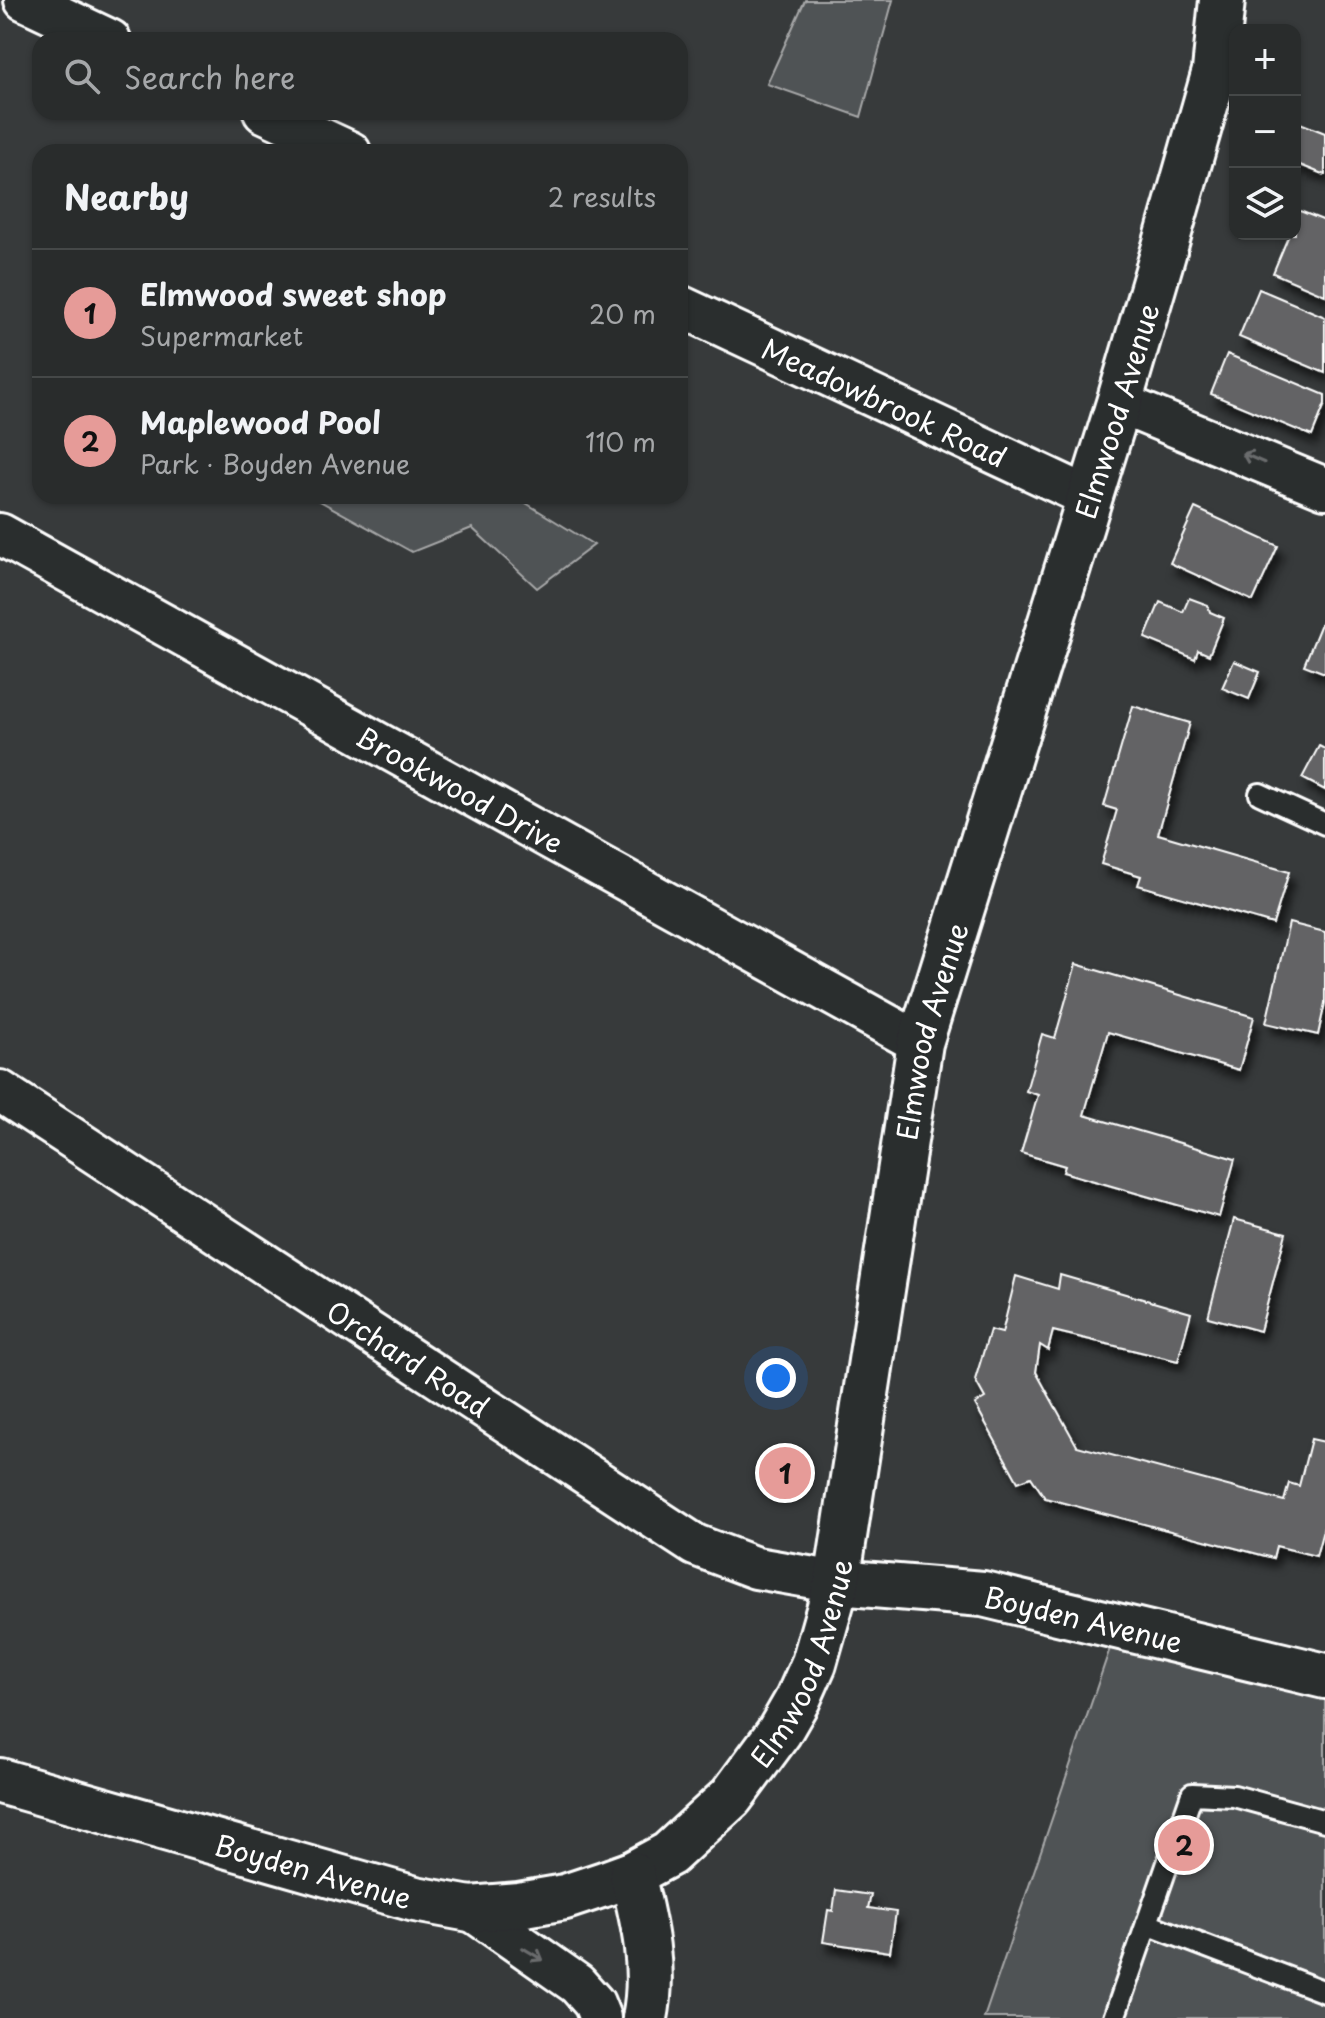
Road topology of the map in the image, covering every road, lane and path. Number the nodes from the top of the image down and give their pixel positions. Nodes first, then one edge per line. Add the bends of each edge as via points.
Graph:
1 (1222, 0) edge
2 (41, 3) edge
3 (95, 32) edge
4 (281, 120) edge
5 (333, 144) edge
6 (688, 310) edge
7 (1119, 403) junction
8 (1325, 488) edge
9 (1089, 497) junction
10 (0, 534) edge
11 (1260, 794) dead end
12 (1325, 824) edge
13 (920, 1043) junction
14 (0, 1091) edge
15 (837, 1582) junction
16 (1325, 1676) edge
17 (0, 1781) edge
18 (1325, 1821) edge
19 (632, 1874) junction
20 (470, 1909) junction
21 (1147, 1924) junction
22 (1325, 1992) edge
23 (600, 2018) edge
24 (645, 2018) edge
25 (1114, 2018) edge

1 - 7 street, Elmwood Avenue via 1215,71
2 - 3 street
4 - 5 street
6 - 9 street, Meadowbrook Road
8 -> 7 street
7 - 9 street, Elmwood Avenue
9 - 13 street, Elmwood Avenue
10 - 13 street, Brookwood Drive
11 - 12 lane
13 - 15 street, Elmwood Avenue
14 - 15 street, Orchard Road via 695,1545 756,1568
15 - 16 street, Boyden Avenue via 983,1594
15 - 19 street, Elmwood Avenue via 814,1663 779,1732 731,1797 669,1854
17 - 20 street, Boyden Avenue via 415,1899
18 - 21 lane via 1234,1796 1192,1794
19 - 20 street, Boyden Avenue via 565,1897
19 - 24 street via 649,1947
20 -> 23 street via 577,1984
21 - 22 lane
21 - 25 lane

